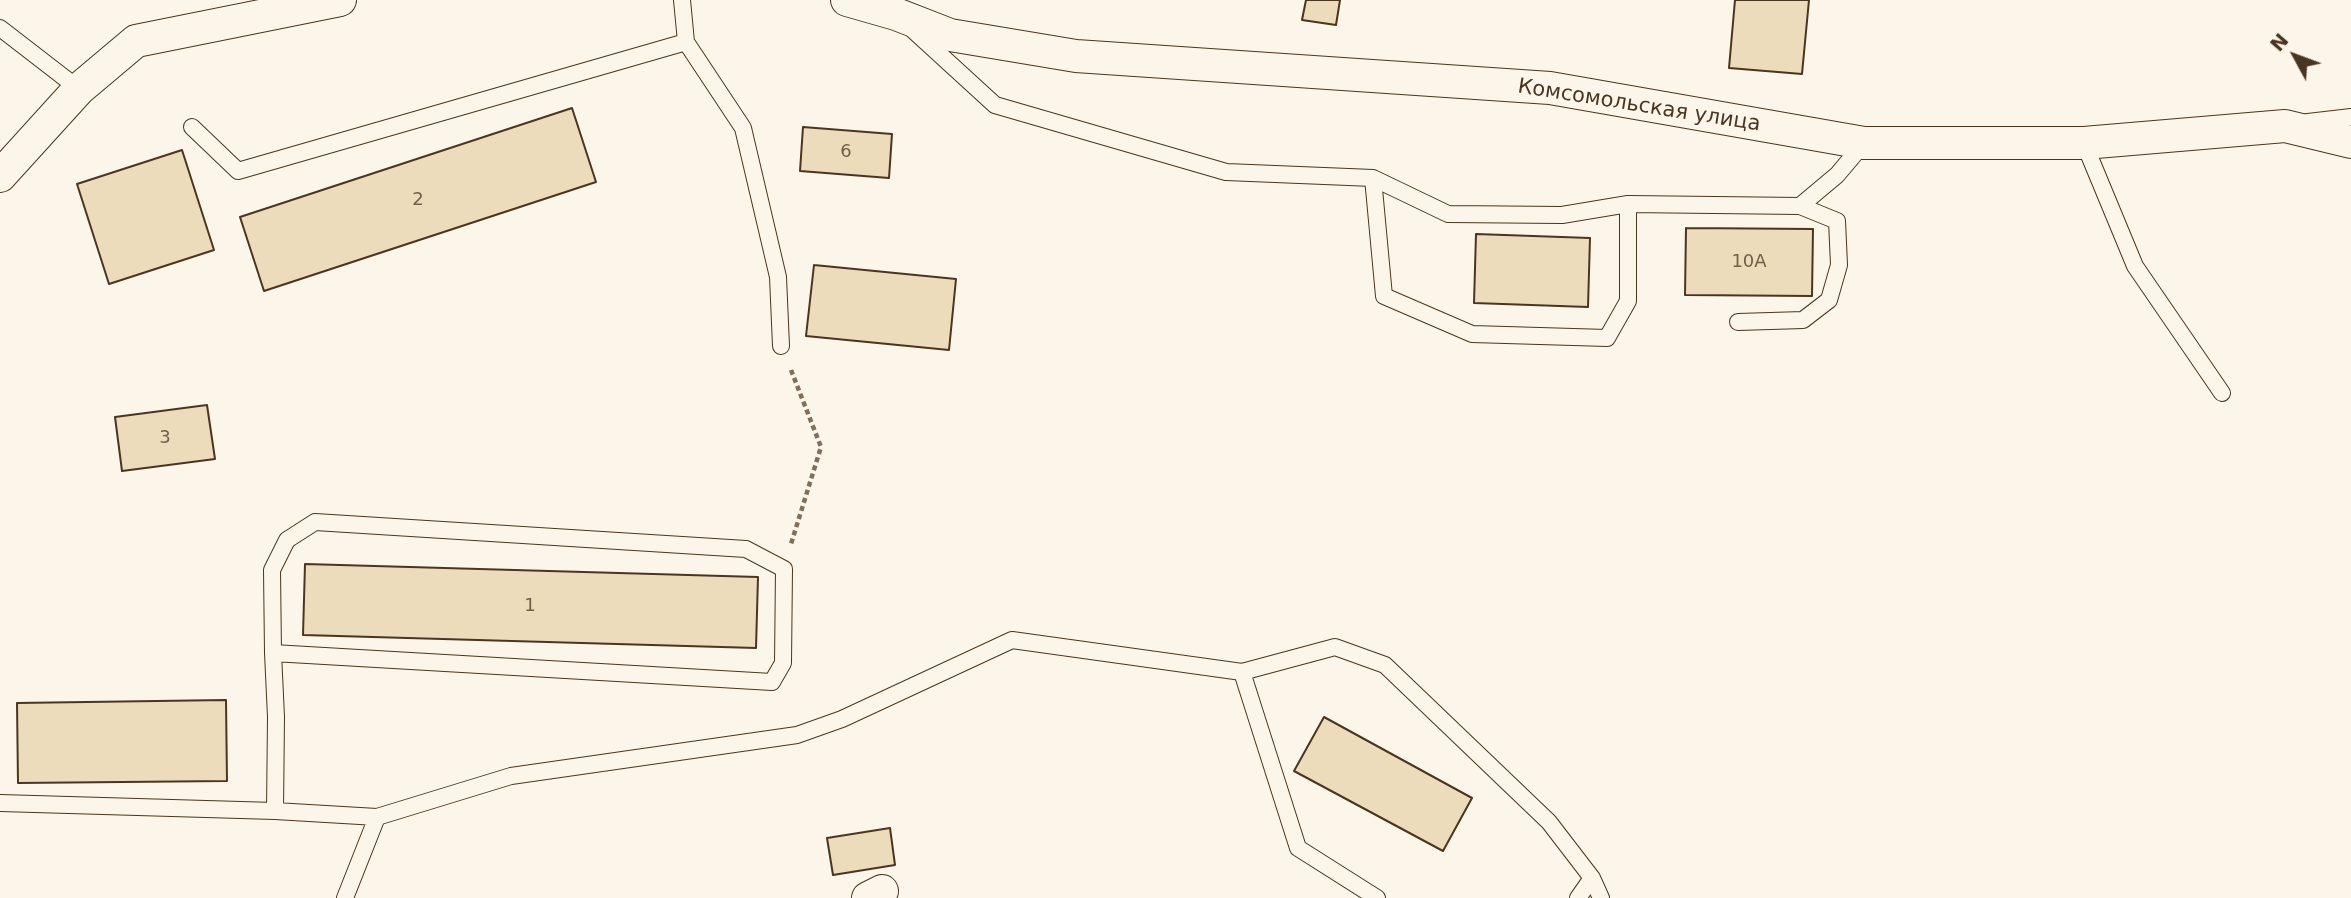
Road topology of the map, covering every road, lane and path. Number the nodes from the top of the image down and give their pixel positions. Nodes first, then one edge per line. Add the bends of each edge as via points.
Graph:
1 (340, 0) edge
2 (682, 0) edge
3 (847, 0) edge
4 (896, 15) junction
5 (0, 27) edge
6 (686, 42) junction
7 (79, 89) junction
8 (2351, 117) edge
9 (2285, 126) junction
10 (192, 127) dead end
11 (2351, 142) edge
12 (1864, 143) junction
13 (2084, 143) junction
14 (0, 176) edge
15 (1373, 178) junction
16 (1628, 204) junction
17 (1800, 206) junction
18 (1738, 321) dead end
19 (781, 346) joint
20 (2222, 393) dead end
21 (784, 569) junction
22 (273, 653) junction
23 (1242, 672) junction
24 (0, 803) edge
25 (275, 811) junction
26 (377, 817) junction
27 (1592, 878) junction
28 (345, 898) edge
29 (1377, 898) edge
30 (1578, 898) edge
31 (1601, 898) edge

1 - 7 street via 136,41
2 - 6 lane
3 - 4 street, Комсомольская улица
4 - 12 street, Комсомольская улица via 950,35 1076,56 1550,89
4 - 15 lane via 995,105 1226,172
5 - 7 lane
6 - 10 lane via 238,171
6 - 19 lane via 743,128 778,277
7 - 14 street
8 - 9 lane
9 - 11 street, Комсомольская улица
9 - 13 street, Комсомольская улица
12 - 13 street, Комсомольская улица
12 - 17 lane via 1838,175
13 - 20 lane via 2134,266
15 - 16 lane via 1448,214 1562,215
15 - 16 lane via 1384,296 1472,334 1607,338 1628,301
16 - 17 lane
17 - 18 lane via 1837,220 1839,265 1829,300 1802,320
19 - 21 path via 821,447
21 - 22 lane via 783,663 772,682
21 - 22 lane via 746,549 315,522 287,540 272,569
22 - 25 lane
23 - 26 lane via 1013,640 797,735 511,776
23 - 27 lane via 1335,647 1385,665 1549,822
23 - 29 lane via 1298,848
24 - 25 lane
25 - 26 lane
26 - 28 lane
27 - 30 lane
27 - 31 lane

